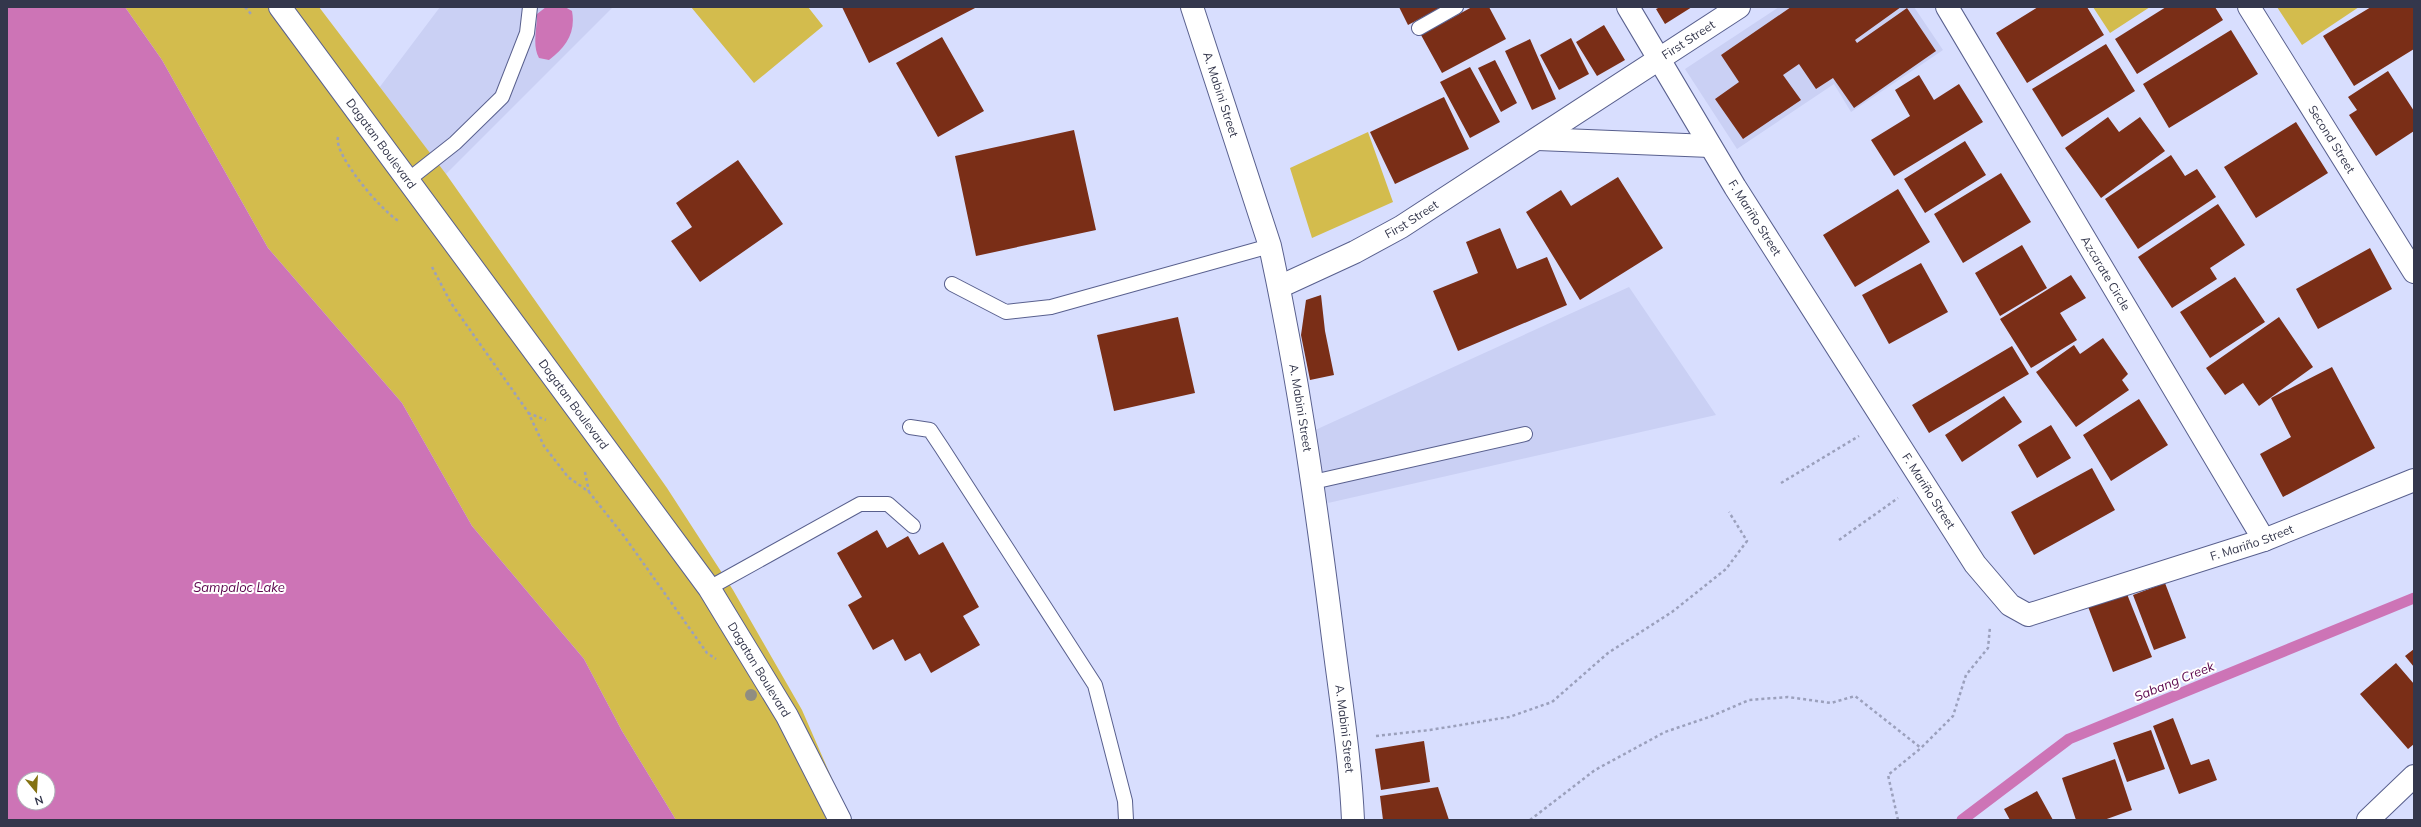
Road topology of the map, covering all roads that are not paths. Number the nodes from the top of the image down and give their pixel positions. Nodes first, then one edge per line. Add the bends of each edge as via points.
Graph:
1 (280, 7) edge
2 (530, 7) edge
3 (1192, 7) edge
4 (1456, 7) edge
5 (1628, 7) edge
6 (1739, 7) edge
7 (1947, 7) edge
8 (2249, 7) edge
9 (1418, 28) dead end
10 (1658, 60) junction
11 (1538, 139) junction
12 (1710, 146) junction
13 (408, 180) junction
14 (1270, 246) junction
15 (2414, 272) edge
16 (952, 284) dead end
17 (1279, 287) junction
18 (910, 427) dead end
19 (1525, 434) dead end
20 (2414, 480) edge
21 (1313, 482) junction
22 (913, 526) dead end
23 (2264, 540) junction
24 (709, 588) junction
25 (2414, 776) edge
26 (840, 820) edge
27 (1126, 820) edge
28 (1352, 820) edge
29 (2368, 820) edge

1 - 13 street, Dagatan Boulevard
2 - 13 lane via 527,33 502,97 455,143
3 - 14 street, A. Mabini Street
4 - 9 lane
5 - 10 street, F. Mariño Street
6 - 10 street, First Street
7 - 23 street, Azcarate Circle
8 - 15 street, Second Street
10 - 11 street, First Street
10 - 12 street, F. Mariño Street
11 - 12 street
11 - 17 street, First Street via 1401,227 1355,252
12 - 23 street, F. Mariño Street via 1921,481 1976,564 2010,605 2028,615
13 - 24 street, Dagatan Boulevard
14 - 16 lane via 1051,307 1006,312
14 - 17 street, A. Mabini Street
17 - 21 street, A. Mabini Street
18 - 27 lane via 930,430 1095,685 1125,801
19 - 21 lane
20 - 23 street, F. Mariño Street
21 - 28 street, A. Mabini Street via 1345,738
22 - 24 lane via 888,504 860,504
24 - 26 street, Dagatan Boulevard via 788,716
25 - 29 street

